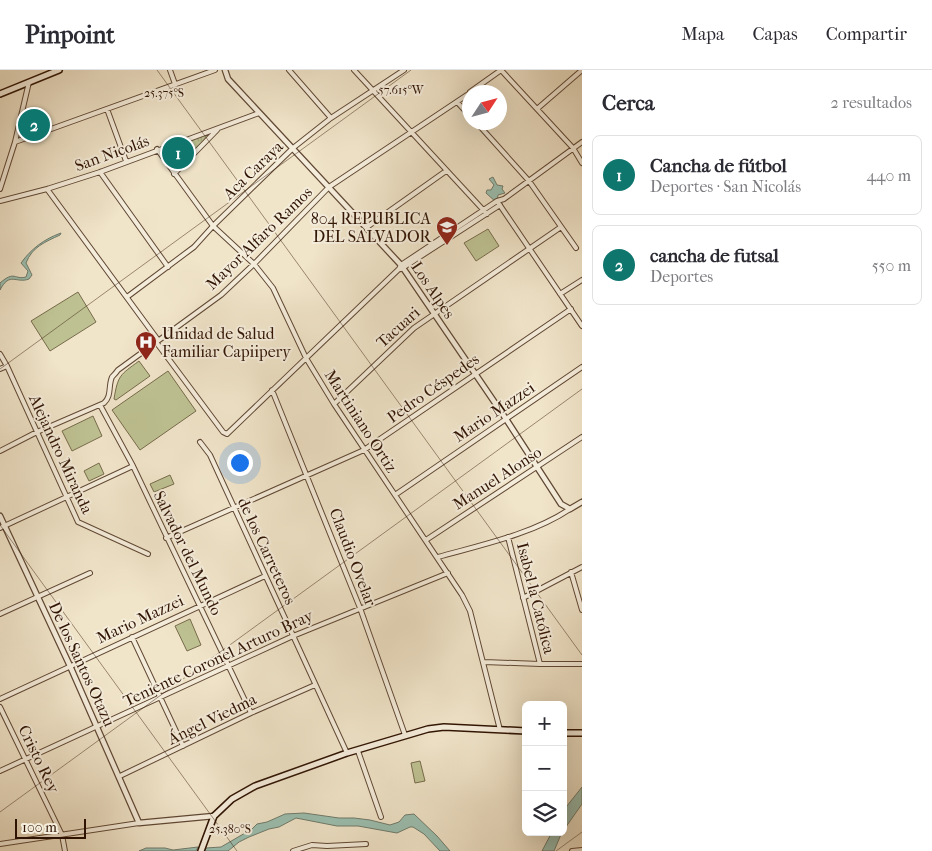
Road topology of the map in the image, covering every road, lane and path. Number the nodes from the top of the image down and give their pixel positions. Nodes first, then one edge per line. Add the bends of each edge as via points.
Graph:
1 (59, 70) edge
2 (170, 70) edge
3 (215, 70) edge
4 (225, 70) edge
5 (289, 70) edge
6 (354, 70) edge
7 (404, 70) edge
8 (501, 70) edge
9 (582, 70) edge
10 (29, 82) junction
11 (175, 84) junction
12 (481, 85) edge
13 (373, 91) junction
14 (0, 94) edge
15 (462, 99) edge
16 (457, 102) junction
17 (462, 107) edge
18 (107, 108) junction
19 (537, 110) junction
20 (258, 113) junction
21 (330, 118) junction
22 (218, 128) junction
23 (483, 130) edge
24 (411, 133) junction
25 (15, 142) junction
26 (582, 142) edge
27 (293, 148) junction
28 (573, 148) junction
29 (157, 149) junction
30 (126, 161) junction
31 (582, 163) edge
32 (446, 171) junction
33 (100, 172) junction
34 (174, 174) junction
35 (529, 181) junction
36 (329, 187) junction
37 (47, 189) junction
38 (0, 190) edge
39 (0, 201) edge
40 (498, 204) junction
41 (485, 212) junction
42 (213, 226) junction
43 (367, 227) junction
44 (561, 227) junction
45 (576, 248) dead end
46 (529, 249) junction
47 (254, 264) junction
48 (168, 267) junction
49 (401, 267) junction
50 (582, 280) edge
51 (560, 294) junction
52 (127, 297) junction
53 (571, 309) junction
54 (433, 313) junction
55 (582, 326) edge
56 (157, 341) junction
57 (0, 354) edge
58 (306, 358) junction
59 (7, 366) junction
60 (582, 367) edge
61 (0, 369) edge
62 (474, 374) junction
63 (272, 390) junction
64 (334, 404) junction
65 (100, 405) junction
66 (506, 419) junction
67 (37, 432) junction
68 (582, 437) edge
69 (200, 442) dead end
70 (364, 450) junction
71 (0, 451) edge
72 (132, 466) junction
73 (538, 467) junction
74 (308, 475) junction
75 (395, 495) junction
76 (66, 496) junction
77 (582, 502) edge
78 (233, 508) junction
79 (570, 509) junction
80 (0, 516) edge
81 (2, 527) edge
82 (508, 537) junction
83 (166, 538) junction
84 (426, 540) junction
85 (148, 554) dead end
86 (438, 557) junction
87 (582, 567) edge
88 (571, 572) junction
89 (90, 573) dead end
90 (448, 573) junction
91 (264, 576) junction
92 (38, 596) junction
93 (523, 598) junction
94 (200, 605) junction
95 (360, 608) junction
96 (582, 610) edge
97 (0, 614) edge
98 (293, 636) junction
99 (132, 637) junction
100 (484, 662) junction
101 (540, 664) junction
102 (582, 664) edge
103 (70, 666) junction
104 (229, 667) junction
105 (315, 685) junction
106 (162, 698) junction
107 (0, 699) edge
108 (0, 707) edge
109 (250, 713) junction
110 (98, 727) junction
111 (500, 730) junction
112 (522, 731) edge
113 (567, 733) edge
114 (582, 733) edge
115 (405, 735) junction
116 (183, 746) junction
117 (358, 751) junction
118 (347, 754) junction
119 (26, 759) junction
120 (0, 771) edge
121 (120, 776) junction
122 (214, 816) junction
123 (381, 817) dead end
124 (139, 823) junction
125 (62, 835) junction
126 (0, 844) edge
127 (366, 844) dead end
128 (328, 848) edge
129 (582, 850) edge
130 (65, 851) edge
131 (201, 851) edge
132 (293, 851) edge
133 (572, 851) edge

1 - 10 main road
2 - 11 street
3 - 11 street
4 - 20 street, Los Alpes via 228,79
5 - 21 street
6 - 13 street
7 - 13 street, Aca Caraya
8 - 12 street, Mayor Alfaro Ramos
8 - 19 street
9 - 19 street
10 - 14 main road
10 - 25 street
11 - 18 street
13 - 21 street, Aca Caraya
13 - 24 street
15 - 16 street, Mayor Alfaro Ramos
16 - 17 street
16 - 24 street, Mayor Alfaro Ramos
18 - 25 street
18 - 30 street
19 - 28 street
20 - 22 street, San Nicolás
20 - 27 street, Los Alpes
21 - 27 street, Aca Caraya
22 - 29 street, San Nicolás
22 - 34 street
23 - 35 street
24 - 32 street
24 - 36 street, Mayor Alfaro Ramos
25 - 38 street
26 - 28 street
27 - 36 street, Los Alpes
27 - 42 street, Aca Caraya
28 - 31 street
28 - 35 street
29 - 30 street, San Nicolás
29 - 34 street, Martiniano Ortiz
30 - 33 street, San Nicolás
32 - 41 street
32 - 43 street
33 - 37 street, San Nicolás
33 - 48 street
34 - 42 street, Martiniano Ortiz
35 - 40 street
35 - 44 street
36 - 43 street, Los Alpes
36 - 47 street, Mayor Alfaro Ramos
37 - 39 street, San Nicolás
37 - 52 street
40 - 41 street
40 - 46 street
41 - 49 street
42 - 47 street, Martiniano Ortiz
42 - 48 street, Aca Caraya via 194,247
43 - 49 street, Los Alpes
44 - 45 street
44 - 46 street, Tacuari
46 - 51 street
46 - 54 street, Tacuari
47 - 56 street, Mayor Alfaro Ramos via 221,295
47 - 58 street, Martiniano Ortiz via 273,288
48 - 52 street, Aca Caraya
49 - 54 street, Los Alpes
49 - 58 street
50 - 51 street
51 - 53 street
52 - 56 street
53 - 55 street
53 - 62 street, Pedro Céspedes
54 - 62 street, Los Alpes
54 - 64 street, Tacuari
56 - 63 street via 222,432 227,434
56 - 65 street, Mayor Alfaro Ramos via 118,370 112,378 108,400
57 - 59 street, Alejandro Miranda
58 - 63 street
58 - 64 street, Martiniano Ortiz
59 - 61 street
59 - 67 street, Alejandro Miranda
60 - 66 street, Mario Mazzei
62 - 66 street, Los Alpes
62 - 70 street, Pedro Céspedes
63 - 74 street, Claudio Ovelar
64 - 70 street, Martiniano Ortiz
65 - 67 street
65 - 72 street, Salvador del Mundo
66 - 73 street, Los Alpes
66 - 75 street, Mario Mazzei
67 - 71 street
67 - 76 street, Alejandro Miranda
68 - 73 street, Manuel Alonso
69 - 78 street, de los Carreteros via 210,455
70 - 74 street, Pedro Céspedes
70 - 75 street, Martiniano Ortiz
72 - 76 street
72 - 83 street, Salvador del Mundo
73 - 79 street, Los Alpes via 561,504
73 - 84 street, Manuel Alonso
74 - 78 street, Pedro Céspedes
74 - 95 street, Claudio Ovelar
75 - 84 street, Martiniano Ortiz
76 - 81 street
76 - 85 street, Alejandro Miranda via 78,522
77 - 79 street
78 - 83 street, Pedro Céspedes
78 - 91 street, de los Carreteros
79 - 82 street
80 - 81 street, De los Santos Otazu
81 - 92 street, De los Santos Otazu
82 - 86 street
82 - 93 street, Isabel la Católica
83 - 94 street, Salvador del Mundo
84 - 86 street, Martiniano Ortiz
86 - 90 street, Martiniano Ortiz
87 - 88 street
88 - 93 street
88 - 96 street
89 - 92 street
90 - 95 street, Teniente Coronel Arturo Bray
90 - 100 street, Martiniano Ortiz via 470,611
91 - 94 street, Mario Mazzei
91 - 98 street, de los Carreteros
92 - 97 street
92 - 103 street, De los Santos Otazu
93 - 101 street, Isabel la Católica
94 - 99 street, Mario Mazzei
94 - 104 street, Salvador del Mundo
95 - 98 street, Teniente Coronel Arturo Bray
95 - 115 street, Claudio Ovelar
98 - 104 street, Teniente Coronel Arturo Bray
98 - 105 street, de los Carreteros
99 - 103 street, Mario Mazzei
99 - 106 street
100 - 101 street
100 - 111 street, Martiniano Ortiz
101 - 102 street
103 - 107 street, Mario Mazzei
103 - 110 street, De los Santos Otazu
104 - 106 street, Teniente Coronel Arturo Bray
104 - 109 street, Salvador del Mundo
105 - 109 street, Ángel Viedma
105 - 118 street, de los Carreteros
106 - 110 street, Teniente Coronel Arturo Bray
106 - 116 street
108 - 119 street, Cristo Rey
109 - 116 street, Ángel Viedma
110 - 119 street, Teniente Coronel Arturo Bray
110 - 121 street, De los Santos Otazu
111 - 112 main road
111 - 115 main road via 444,727
113 - 114 main road
115 - 117 main road
116 - 121 street, Ángel Viedma
117 - 118 main road
117 - 123 street
118 - 122 main road via 241,793
119 - 120 street, Teniente Coronel Arturo Bray
119 - 125 street, Cristo Rey
121 - 124 street, De los Santos Otazu
122 - 124 street
122 - 131 main road
124 - 125 street
125 - 126 street
125 - 130 street, Cristo Rey
127 - 128 street
128 - 132 street via 312,845
129 - 133 street

